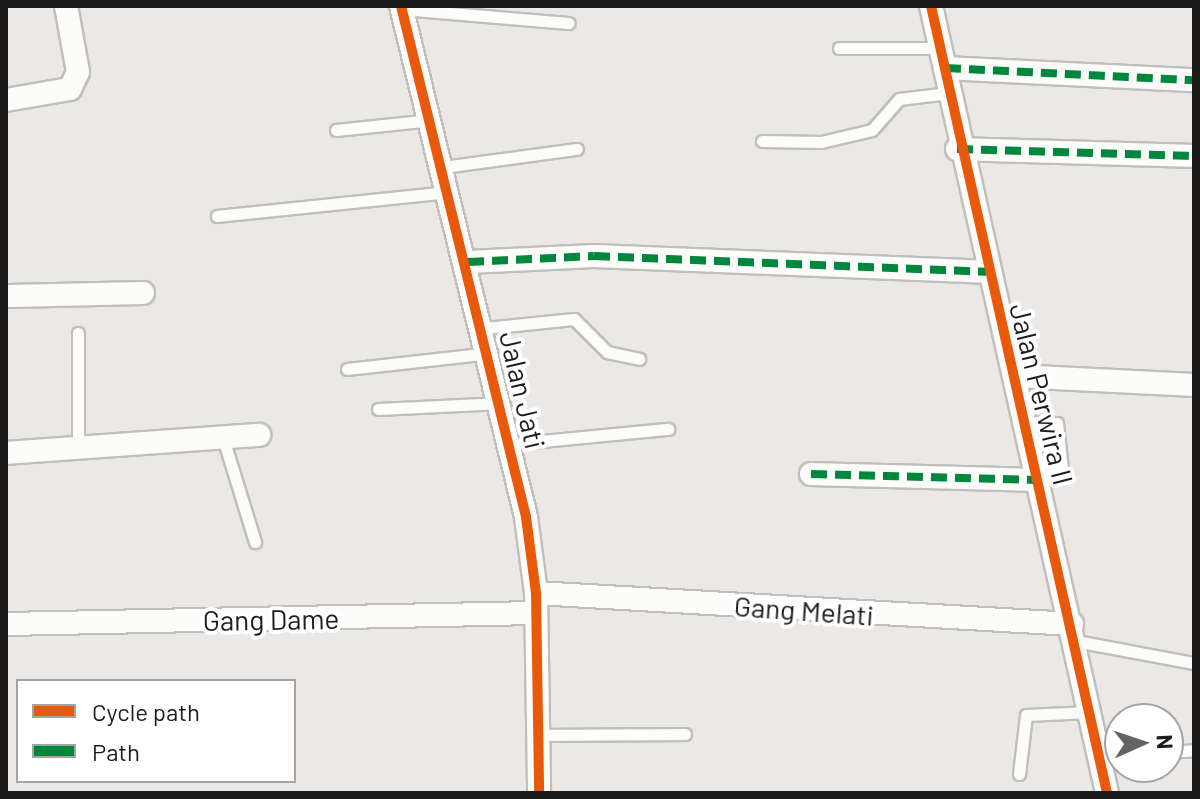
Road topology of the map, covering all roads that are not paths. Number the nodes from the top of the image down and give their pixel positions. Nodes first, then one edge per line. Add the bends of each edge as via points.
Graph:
1 (66, 6) edge
2 (931, 6) edge
3 (402, 7) edge
4 (568, 23) dead end
5 (839, 48) dead end
6 (943, 58) junction
7 (1194, 80) edge
8 (949, 93) junction
9 (6, 100) edge
10 (431, 120) junction
11 (336, 130) dead end
12 (762, 141) dead end
13 (577, 149) dead end
14 (957, 149) junction
15 (1194, 156) edge
16 (443, 167) junction
17 (449, 192) junction
18 (217, 216) dead end
19 (468, 262) junction
20 (987, 272) junction
21 (143, 293) dead end
22 (6, 296) edge
23 (485, 328) junction
24 (78, 333) dead end
25 (491, 353) junction
26 (639, 359) dead end
27 (347, 369) dead end
28 (1016, 376) junction
29 (1194, 385) edge
30 (502, 403) junction
31 (378, 409) dead end
32 (668, 429) dead end
33 (259, 435) dead end
34 (223, 438) junction
35 (511, 444) junction
36 (78, 448) junction
37 (6, 453) edge
38 (811, 474) dead end
39 (1038, 476) junction
40 (255, 542) dead end
41 (536, 603) junction
42 (6, 624) edge
43 (1074, 633) junction
44 (1194, 663) edge
45 (1090, 712) junction
46 (685, 734) dead end
47 (538, 735) junction
48 (1104, 743) edge
49 (1019, 774) dead end
50 (539, 793) edge

1 - 9 street via 78,72 70,89
2 - 6 street, Jalan Perwira II
3 - 4 lane
3 - 10 street, Jalan Jati
5 - 6 lane
6 - 7 street
6 - 8 street, Jalan Perwira II
8 - 12 lane via 899,99 872,130 821,142
8 - 14 street, Jalan Perwira II
10 - 11 lane
10 - 16 street, Jalan Jati
13 - 16 lane
14 - 15 street
14 - 20 street, Jalan Perwira II
16 - 17 street, Jalan Jati
17 - 18 lane
17 - 19 street, Jalan Jati
19 - 20 street via 606,257
19 - 23 street, Jalan Jati
20 - 28 street, Jalan Perwira II
21 - 22 street
23 - 25 street, Jalan Jati
23 - 26 lane via 574,319 607,352
24 - 36 lane
25 - 27 lane
25 - 30 street, Jalan Jati
28 - 29 street
28 - 39 street, Jalan Perwira II
30 - 31 lane
30 - 35 street, Jalan Jati
32 - 35 lane
33 - 34 street
34 - 36 street
34 - 40 lane
35 - 41 street, Jalan Jati
36 - 37 street
38 - 39 street
39 - 43 street, Jalan Perwira II
41 - 42 street, Gang Dame
41 - 43 street, Gang Melati
41 - 47 street, Jalan Jati
43 - 44 lane
43 - 45 street, Jalan Perwira II
45 - 48 street, Jalan Perwira II
45 - 49 lane via 1026,715
46 - 47 lane
47 - 50 street, Jalan Jati

